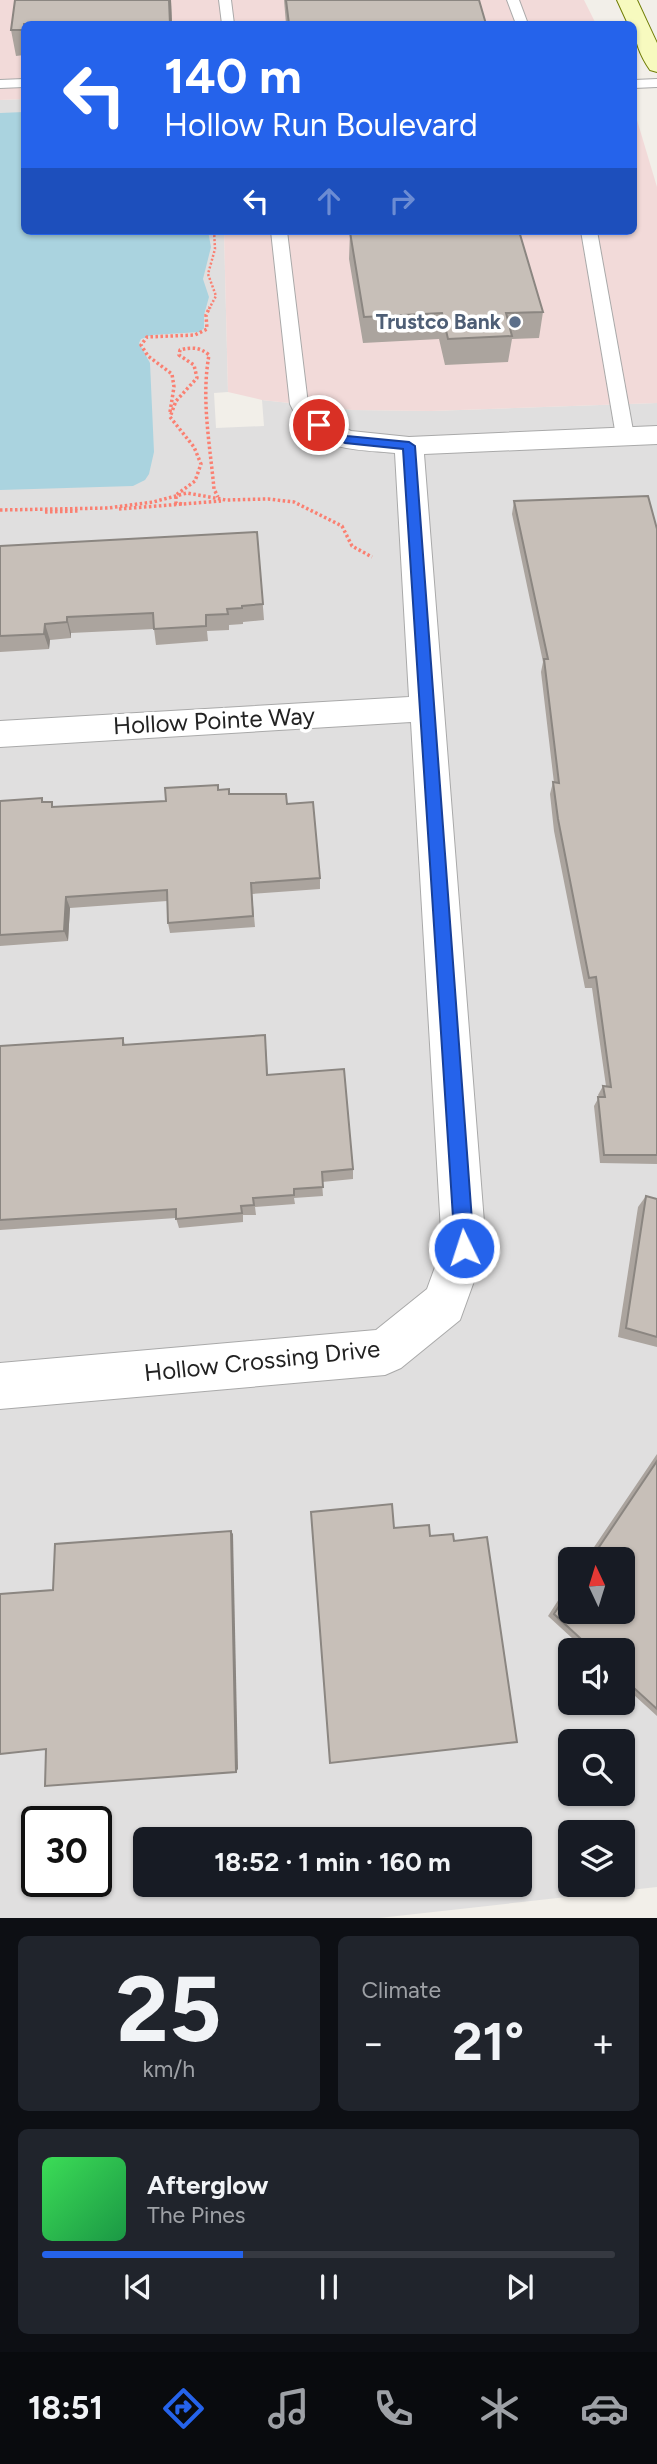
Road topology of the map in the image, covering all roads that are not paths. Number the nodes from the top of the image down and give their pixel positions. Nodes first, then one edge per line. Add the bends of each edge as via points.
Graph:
1 (225, 0) edge
2 (513, 0) edge
3 (627, 0) edge
4 (228, 21) edge
5 (521, 21) edge
6 (637, 21) edge
7 (637, 22) edge
8 (657, 66) edge
9 (21, 83) edge
10 (657, 83) edge
11 (0, 84) edge
12 (637, 84) edge
13 (279, 235) edge
14 (590, 235) edge
15 (319, 425) joint
16 (657, 435) edge
17 (625, 436) junction
18 (409, 446) junction
19 (428, 708) junction
20 (0, 734) edge
21 (0, 1387) edge

1 - 4 lane
2 - 5 lane
3 - 6 main road
7 - 8 main road
9 - 11 lane
10 - 12 lane
13 - 15 lane via 299,404 304,416
14 - 17 lane
15 - 18 street via 345,439
16 - 17 street
17 - 18 street
18 - 19 street, Hollow Crossing Drive
19 - 20 street, Hollow Pointe Way
19 - 21 street, Hollow Crossing Drive via 464,1248 444,1304 385,1352

